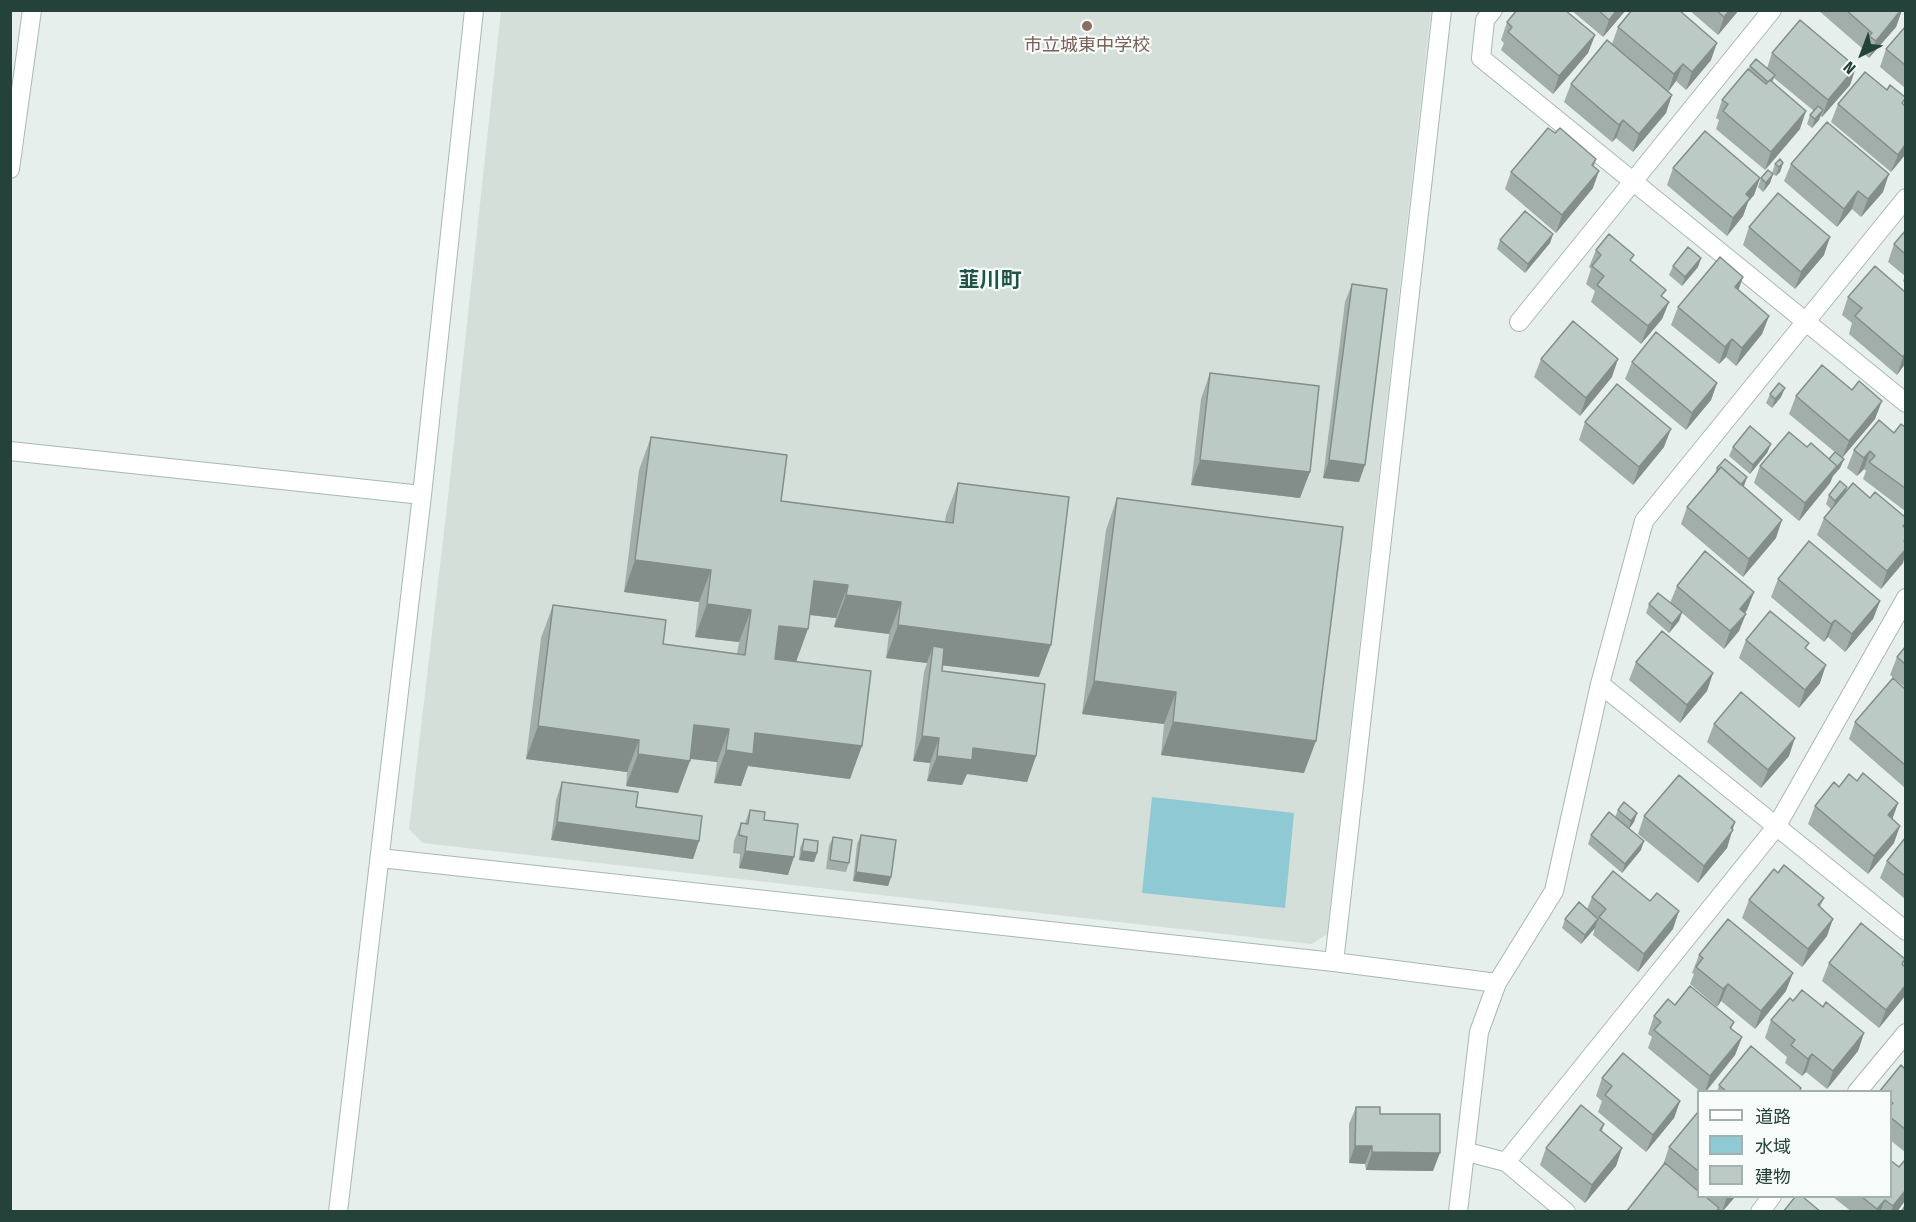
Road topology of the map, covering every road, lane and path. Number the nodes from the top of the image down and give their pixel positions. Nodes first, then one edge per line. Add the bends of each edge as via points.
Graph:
1 (32, 10) edge
2 (474, 10) edge
3 (1442, 10) edge
4 (1493, 10) edge
5 (1772, 10) edge
6 (10, 169) edge
7 (1633, 182) junction
8 (1905, 198) edge
9 (1519, 322) dead end
10 (1805, 322) junction
11 (1905, 403) edge
12 (10, 450) edge
13 (422, 495) junction
14 (1905, 598) edge
15 (1600, 684) junction
16 (1776, 827) junction
17 (380, 858) junction
18 (1905, 931) edge
19 (1334, 962) junction
20 (1497, 983) junction
21 (1905, 1033) edge
22 (1859, 1090) edge
23 (1467, 1152) junction
24 (1506, 1162) junction
25 (1771, 1198) edge
26 (338, 1212) edge
27 (1458, 1212) edge
28 (1566, 1212) edge
29 (1760, 1212) edge

1 - 6 street
2 - 13 street
3 - 19 street
4 - 7 street via 1485,20 1481,58
5 - 7 street
7 - 9 street
7 - 10 street
8 - 10 street
10 - 11 street
10 - 15 street via 1644,521
12 - 13 street
13 - 17 street
14 - 16 street
15 - 16 street
15 - 20 street via 1554,891
16 - 18 street
16 - 24 street
17 - 19 street
17 - 26 street
19 - 20 street
20 - 23 street via 1479,1032
21 - 22 street
23 - 24 street
23 - 27 street
24 - 28 street
25 - 29 street

